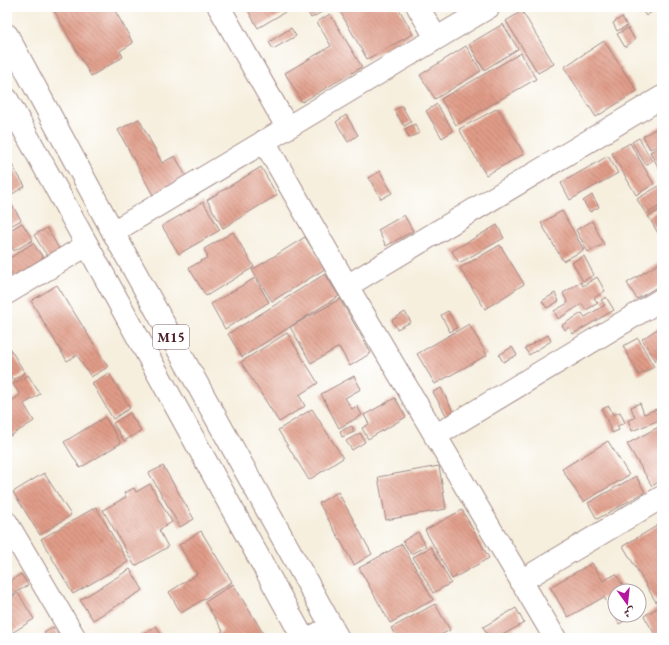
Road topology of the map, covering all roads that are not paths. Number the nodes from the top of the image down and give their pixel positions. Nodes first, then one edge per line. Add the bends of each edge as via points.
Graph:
1 (219, 7) edge
2 (418, 7) edge
3 (489, 7) edge
4 (7, 35) edge
5 (436, 38) junction
6 (662, 97) edge
7 (7, 99) edge
8 (286, 127) junction
9 (264, 141) junction
10 (113, 232) junction
11 (87, 245) junction
12 (347, 286) junction
13 (7, 293) edge
14 (662, 299) edge
15 (435, 436) junction
16 (662, 497) edge
17 (7, 523) edge
18 (521, 581) junction
19 (335, 632) edge
20 (75, 638) edge
21 (303, 638) edge
22 (310, 638) edge
23 (555, 638) edge

1 - 8 main road
2 - 5 main road
3 - 5 main road
4 - 10 main road, M15
5 - 8 main road
6 - 12 main road
7 - 11 main road, M15
8 - 9 main road
9 - 10 main road
9 - 12 main road
10 - 19 main road, M15
11 - 13 main road
11 - 21 main road, M15
12 - 15 main road
14 - 15 main road
15 - 18 main road
16 - 18 main road
17 - 20 main road
18 - 23 main road
19 - 22 main road

